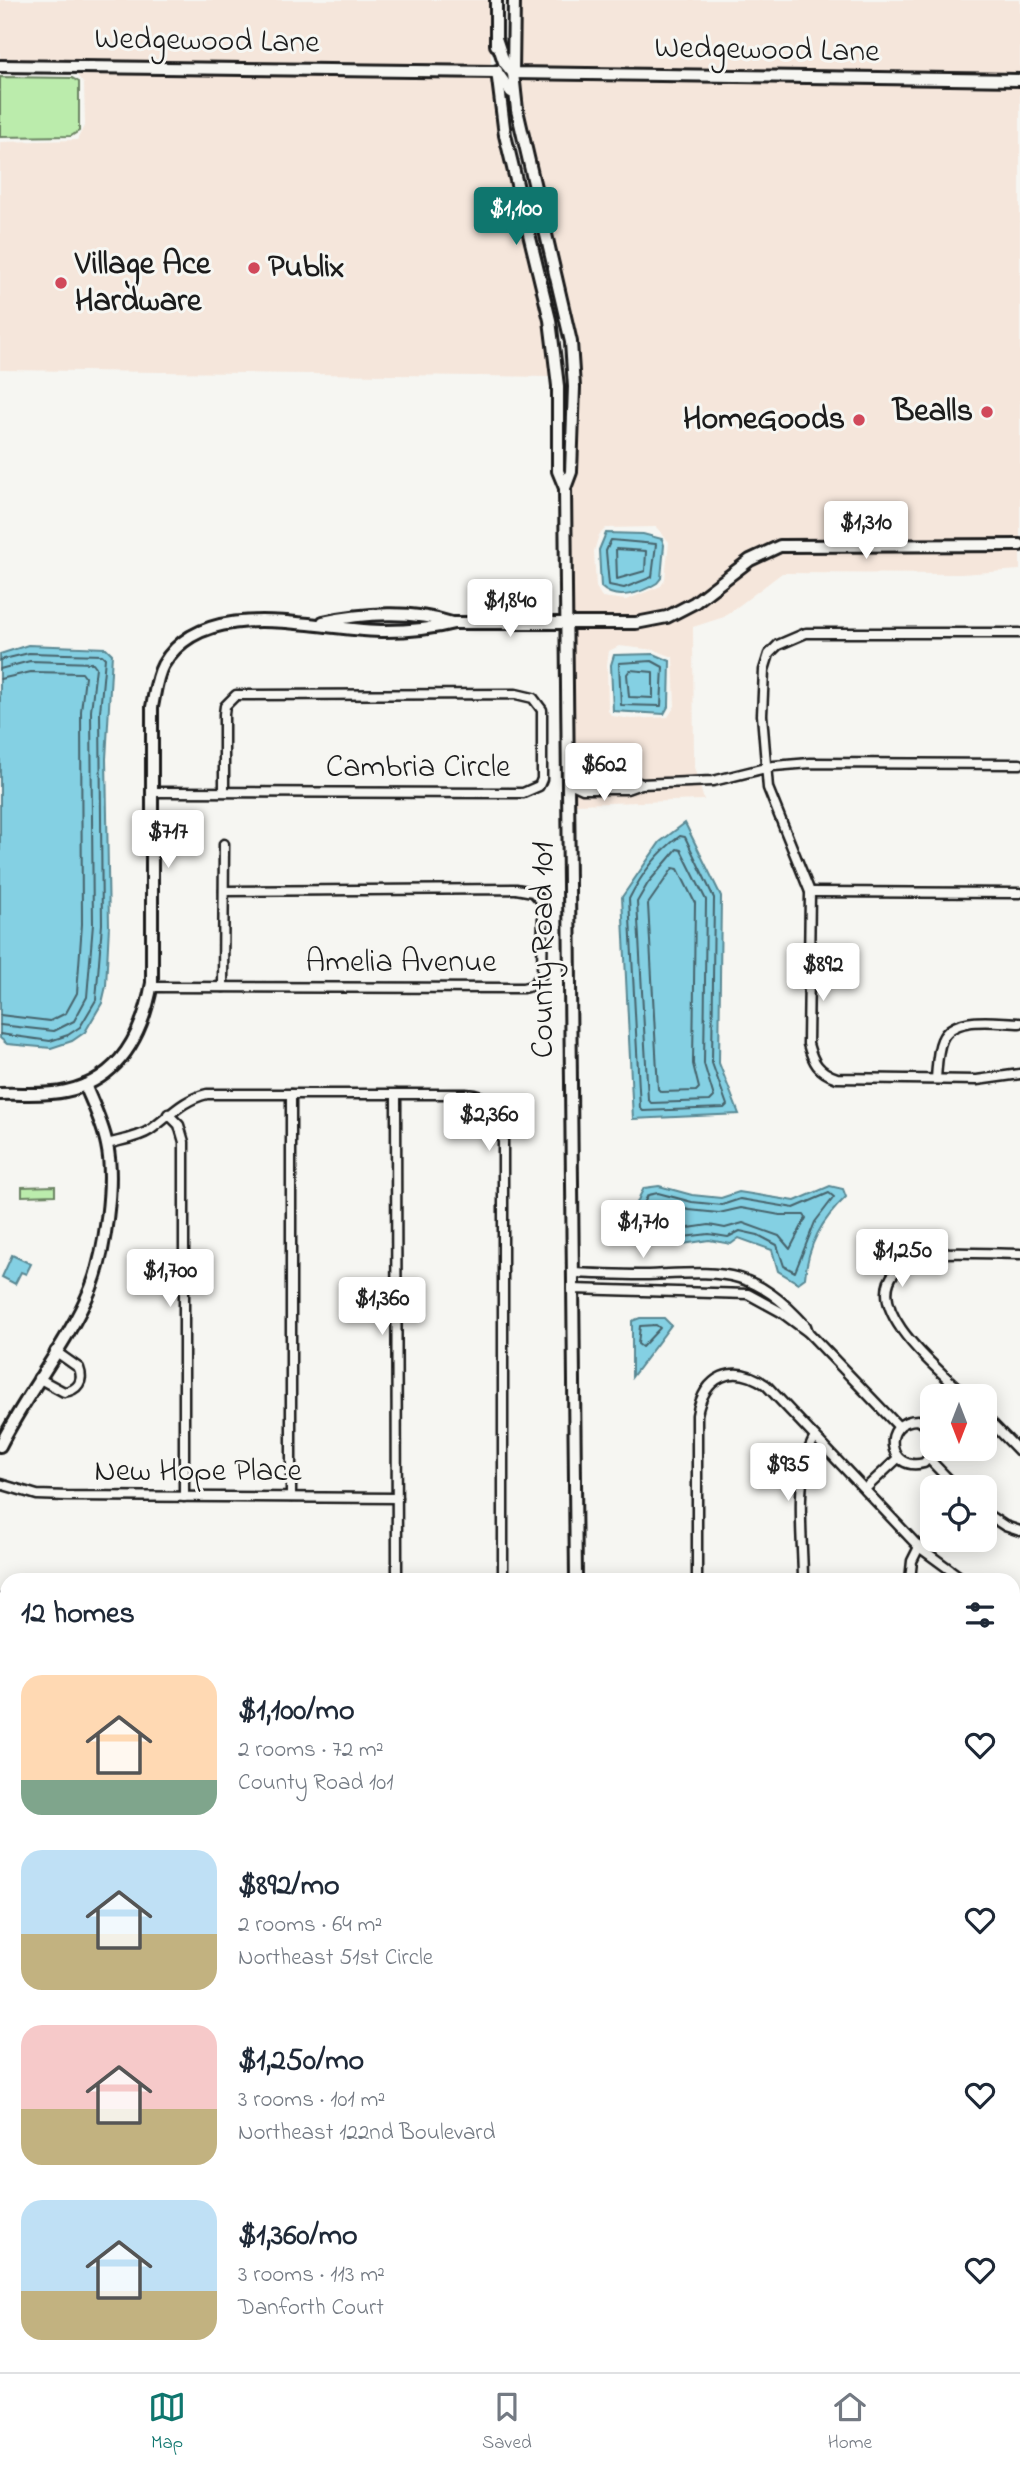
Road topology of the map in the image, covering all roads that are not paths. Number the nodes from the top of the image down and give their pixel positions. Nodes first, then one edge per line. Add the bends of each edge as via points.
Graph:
1 (496, 0) edge
2 (514, 0) edge
3 (496, 38) junction
4 (0, 66) edge
5 (497, 72) junction
6 (513, 73) junction
7 (1020, 80) edge
8 (517, 110) junction
9 (545, 234) junction
10 (530, 237) junction
11 (572, 362) junction
12 (555, 363) junction
13 (565, 488) junction
14 (1020, 545) edge
15 (566, 624) junction
16 (1020, 633) edge
17 (1020, 764) edge
18 (765, 768) junction
19 (570, 783) junction
20 (152, 792) junction
21 (223, 792) junction
22 (224, 844) dead end
23 (224, 891) junction
24 (810, 892) junction
25 (1020, 893) edge
26 (151, 987) junction
27 (223, 987) junction
28 (1020, 1023) edge
29 (1020, 1074) edge
30 (936, 1079) junction
31 (85, 1085) junction
32 (0, 1094) edge
33 (291, 1094) junction
34 (396, 1094) junction
35 (168, 1114) junction
36 (107, 1144) junction
37 (1020, 1254) edge
38 (572, 1273) junction
39 (572, 1289) junction
40 (808, 1332) junction
41 (55, 1351) junction
42 (38, 1378) junction
43 (954, 1384) edge
44 (920, 1421) edge
45 (898, 1426) junction
46 (998, 1429) edge
47 (816, 1437) junction
48 (0, 1446) edge
49 (1020, 1452) edge
50 (898, 1458) junction
51 (925, 1461) edge
52 (931, 1461) edge
53 (944, 1475) edge
54 (0, 1484) edge
55 (865, 1489) junction
56 (184, 1497) junction
57 (290, 1497) junction
58 (397, 1498) junction
59 (997, 1521) edge
60 (1020, 1531) edge
61 (919, 1548) junction
62 (397, 1573) edge
63 (503, 1573) edge
64 (576, 1573) edge
65 (697, 1573) edge
66 (803, 1573) edge
67 (911, 1573) edge
68 (954, 1573) edge

1 - 3 street, County Road 101
2 - 6 street, County Road 101
3 - 5 street, County Road 101
3 - 6 street
4 - 5 street, Wedgewood Lane
5 - 8 street
5 - 10 street, County Road 101 via 505,135
6 - 7 street, Wedgewood Lane
6 - 8 street, County Road 101
8 - 9 street, County Road 101
9 - 10 street
9 - 11 street, County Road 101
10 - 12 street, County Road 101
11 - 12 street
11 - 13 street, County Road 101 via 571,472
12 - 13 street, County Road 101 via 558,471
13 - 15 street, County Road 101
14 - 15 street via 780,547 750,560 694,603 667,617 636,623
15 - 19 street, County Road 101
15 - 20 street via 454,624 384,631 317,623 220,624 202,630 162,667 152,707
16 - 18 street via 806,633 791,637 769,654 764,670
17 - 18 street via 810,763
18 - 19 street via 713,781 641,784 630,777 581,777
18 - 24 street via 773,807
19 - 38 street, County Road 101
20 - 21 street, Cambria Circle
20 - 26 street
21 - 21 street, Cambria Circle via 225,706 236,695 516,694 533,698 542,710 542,779 532,791
22 - 23 street
23 - 27 street
23 - 27 street, Amelia Avenue via 525,889 539,897 543,910 543,969 531,986
24 - 25 street
24 - 30 street via 808,1044 816,1065 837,1078
26 - 27 street, Amelia Avenue
26 - 31 street via 142,1026 132,1043 106,1072
28 - 30 street via 962,1023 950,1030 942,1040
29 - 30 street
31 - 32 street via 63,1092
31 - 36 street
33 - 34 street
33 - 35 street via 207,1094
33 - 57 street
34 - 58 street
34 - 63 street via 476,1094 491,1102 502,1119
35 - 36 street via 137,1137
35 - 56 street via 179,1125 184,1142
36 - 41 street via 107,1199 99,1261 91,1287
37 - 43 street via 926,1254 904,1262 891,1276 886,1293 890,1316
38 - 39 street, County Road 101
38 - 40 street via 723,1273 771,1292
39 - 40 street via 748,1294
39 - 64 street, County Road 101
40 - 45 street
41 - 42 street
41 - 42 street via 79,1368 81,1381 64,1392
42 - 48 street
44 - 45 street
45 - 50 street via 891,1446
46 - 49 street
47 - 55 street
47 - 65 street via 756,1378 730,1374 703,1393 697,1415
47 - 66 street via 806,1454 803,1476
50 - 51 street via 917,1465
50 - 55 street
52 - 53 street
54 - 56 street, New Hope Place via 37,1494
55 - 61 street
56 - 57 street, New Hope Place
57 - 58 street, New Hope Place
58 - 62 street
59 - 60 street
61 - 67 street
61 - 68 street

